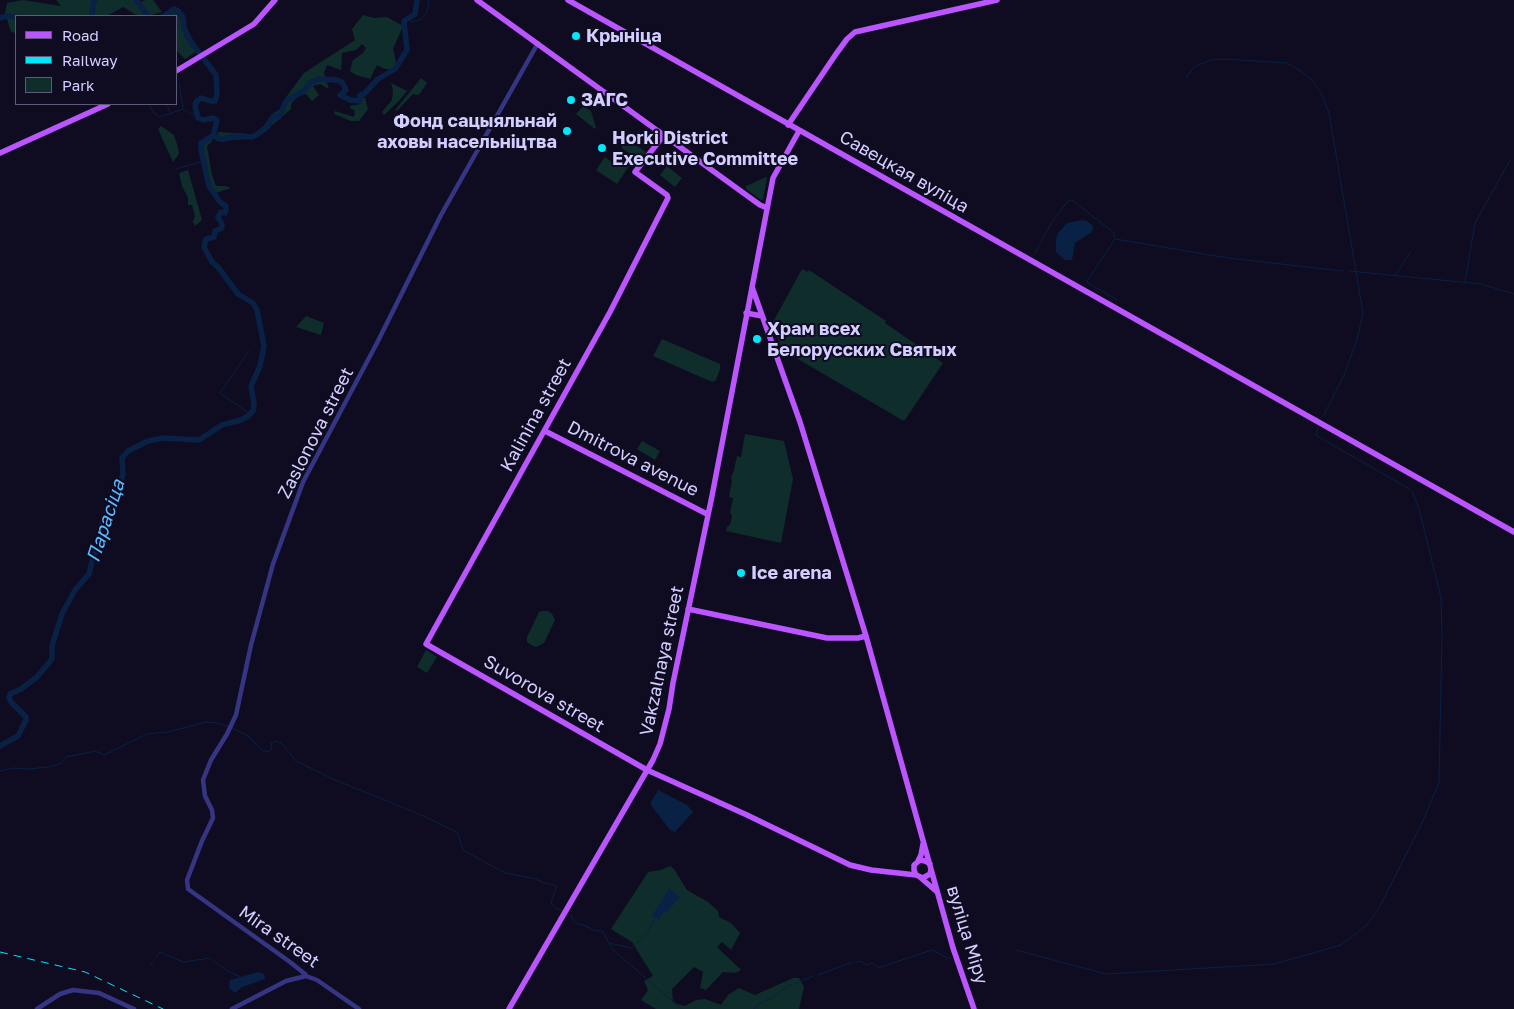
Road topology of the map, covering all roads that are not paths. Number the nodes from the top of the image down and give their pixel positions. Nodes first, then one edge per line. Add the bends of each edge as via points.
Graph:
1 (276, 0) edge
2 (478, 0) edge
3 (568, 0) edge
4 (997, 0) edge
5 (538, 43) junction
6 (178, 70) edge
7 (106, 105) edge
8 (788, 125) junction
9 (800, 131) junction
10 (664, 135) junction
11 (0, 153) edge
12 (767, 208) junction
13 (752, 285) junction
14 (746, 313) junction
15 (762, 316) junction
16 (545, 432) junction
17 (708, 514) junction
18 (1514, 532) edge
19 (688, 609) junction
20 (866, 636) junction
21 (426, 644) joint
22 (647, 770) junction
23 (923, 842) junction
24 (916, 863) junction
25 (930, 866) junction
26 (893, 872) junction
27 (918, 876) junction
28 (187, 884) joint
29 (938, 895) junction
30 (306, 976) junction
31 (38, 1009) edge
32 (134, 1009) edge
33 (232, 1009) edge
34 (359, 1009) edge
35 (510, 1009) edge
36 (974, 1009) edge

1 - 6 main road via 254,24
2 - 5 main road
3 - 8 main road, Савецкая вуліца
4 - 8 main road via 855,32 836,54
5 - 10 main road
5 - 28 street, Zaslonova street via 441,215 303,482 273,564 236,715 203,780 204,796 213,818
7 - 11 main road
8 - 9 main road, Савецкая вуліца
9 - 12 main road, Vakzalnaya street via 776,170
9 - 18 main road, Савецкая вуліца
10 - 12 main road
10 - 16 main road, Kalinina street via 635,172 668,198
12 - 13 main road, Vakzalnaya street
13 - 14 main road, Vakzalnaya street
13 - 15 main road, вуліца Міру
14 - 15 main road
14 - 17 main road, Vakzalnaya street
15 - 20 main road, вуліца Міру via 800,422
16 - 17 main road, Dmitrova avenue
16 - 21 main road, Kalinina street
17 - 19 main road, Vakzalnaya street
19 - 20 main road via 827,638
19 - 22 main road, Vakzalnaya street via 665,727
20 - 23 main road, вуліца Міру
21 - 22 main road, Suvorova street
22 - 26 main road, Suvorova street via 850,865
22 - 35 main road, Vakzalnaya street
23 - 24 main road
23 - 25 main road, вуліца Міру
24 - 25 main road via 926,860
24 - 26 main road
24 - 27 main road via 914,870
25 - 27 main road via 928,876
25 - 29 main road, вуліца Міру
26 - 27 main road, Suvorova street
27 - 29 main road
28 - 30 street, Mira street via 188,889
29 - 36 main road, вуліца Міру
30 - 33 street via 286,981
30 - 34 street, Mira street
31 - 32 street via 60,994 73,990 99,993

